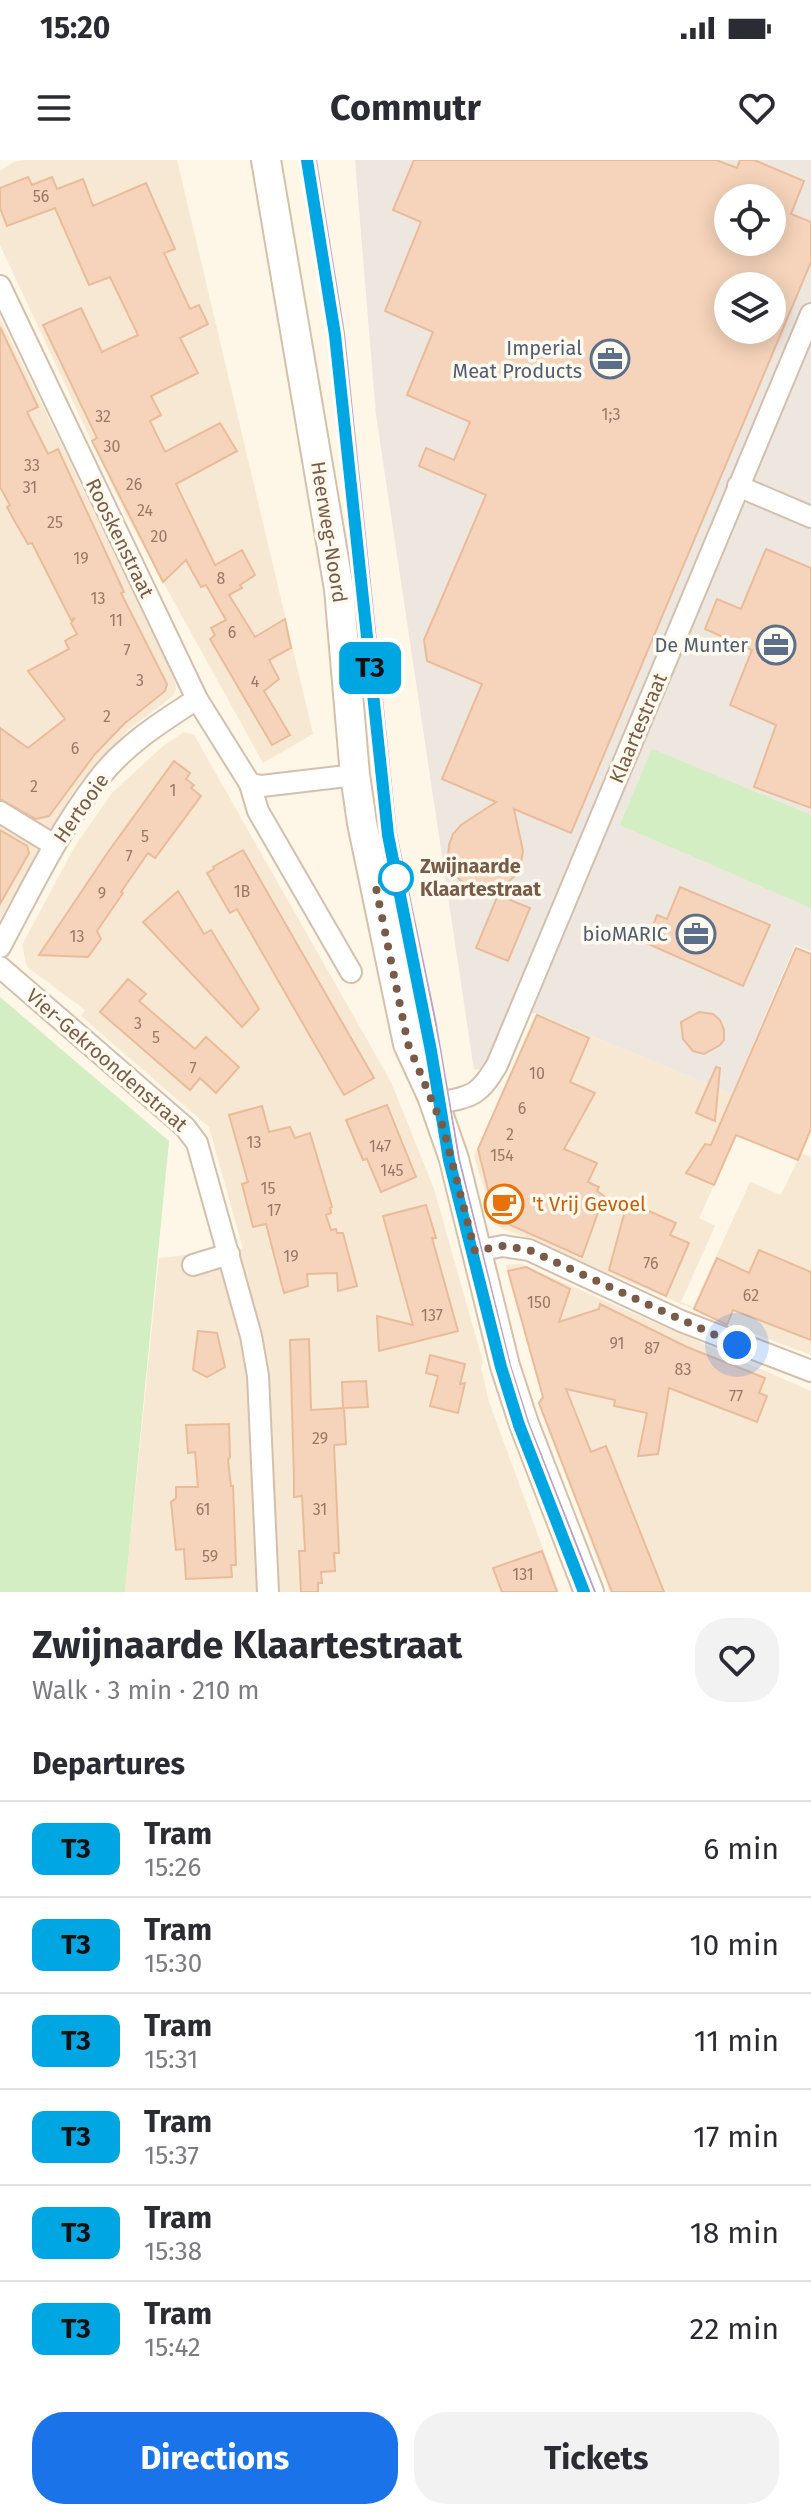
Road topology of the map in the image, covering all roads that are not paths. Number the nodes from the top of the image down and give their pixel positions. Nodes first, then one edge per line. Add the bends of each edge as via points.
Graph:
1 (266, 160) edge
2 (0, 286) edge
3 (811, 314) edge
4 (738, 486) junction
5 (811, 517) edge
6 (197, 699) junction
7 (355, 775) junction
8 (250, 784) junction
9 (0, 812) edge
10 (54, 845) junction
11 (0, 947) edge
12 (0, 967) edge
13 (351, 972) dead end
14 (432, 1096) junction
15 (475, 1251) junction
16 (229, 1254) junction
17 (193, 1265) dead end
18 (811, 1371) edge
19 (268, 1592) edge
20 (589, 1592) edge

1 - 7 street, Heerweg-Noord via 339,589
2 - 6 street, Rooskenstraat
3 - 4 street, Klaartestraat
4 - 5 street
4 - 14 street, Klaartestraat via 497,1065 484,1087 473,1094 439,1103
6 - 8 street, Rooskenstraat
6 - 10 street, Hertooie via 125,751 98,780
7 - 8 street
7 - 14 street, Heerweg-Noord via 408,1044
8 - 13 street, Rooskenstraat via 258,811
9 - 10 street
10 - 11 street, Hertooie
12 - 16 street, Vier-Gekroondenstraat via 185,1127 201,1153
14 - 15 street, Heerweg-Noord via 454,1159
15 - 18 street via 503,1246 529,1250 681,1321
15 - 20 street, Heerweg-Noord via 524,1424
16 - 17 street
16 - 19 street, Vier-Gekroondenstraat via 258,1376

